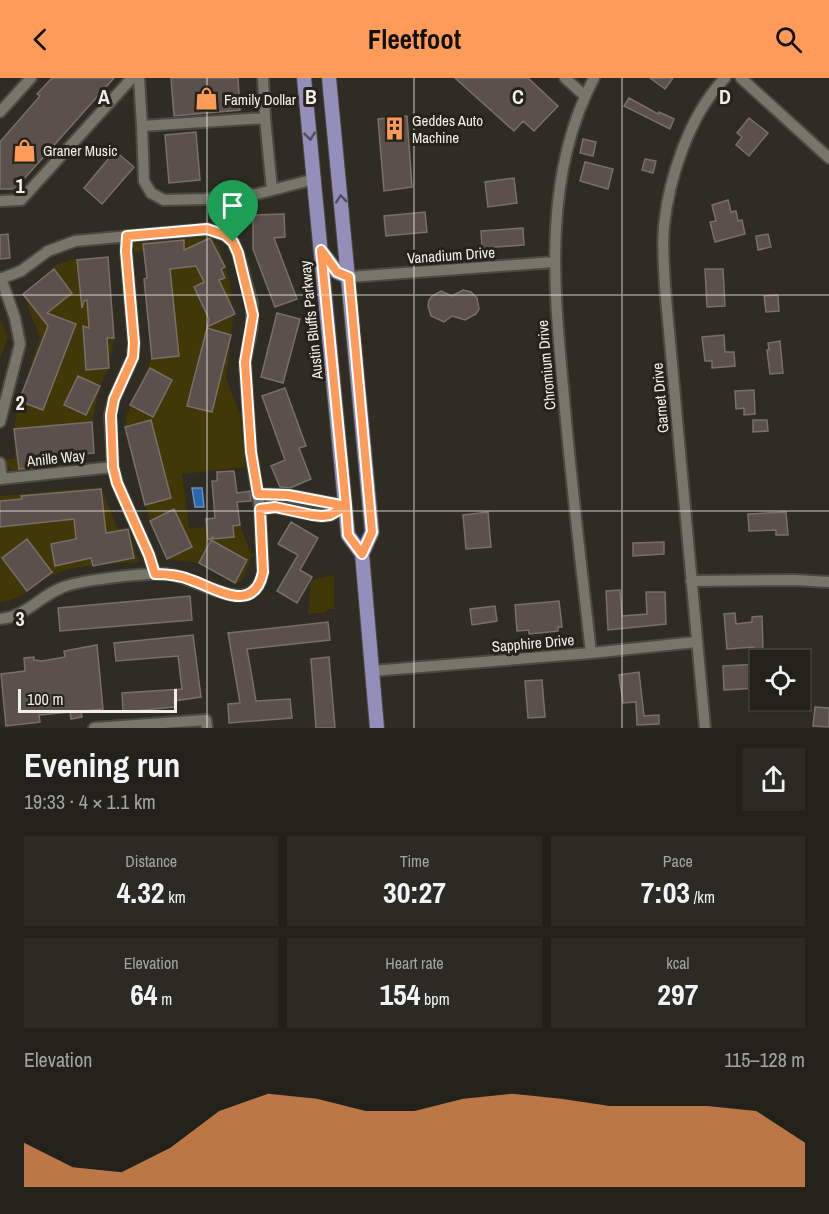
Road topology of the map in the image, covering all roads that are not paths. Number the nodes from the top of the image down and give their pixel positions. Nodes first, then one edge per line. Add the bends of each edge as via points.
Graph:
1 (31, 78) edge
2 (132, 78) edge
3 (139, 78) edge
4 (263, 78) edge
5 (304, 78) edge
6 (327, 78) edge
7 (565, 78) edge
8 (594, 78) edge
9 (725, 78) edge
10 (741, 78) edge
11 (585, 96) junction
12 (0, 112) edge
13 (265, 118) junction
14 (142, 126) junction
15 (829, 158) edge
16 (315, 179) junction
17 (272, 190) junction
18 (0, 201) edge
19 (127, 236) junction
20 (321, 250) junction
21 (555, 262) junction
22 (349, 277) junction
23 (1, 279) edge
24 (2, 402) edge
25 (0, 422) edge
26 (0, 463) edge
27 (113, 467) junction
28 (1, 479) edge
29 (258, 494) junction
30 (346, 506) junction
31 (260, 509) junction
32 (362, 554) junction
33 (155, 574) junction
34 (691, 581) junction
35 (829, 582) edge
36 (0, 619) edge
37 (696, 642) junction
38 (591, 653) junction
39 (372, 671) junction
40 (94, 728) edge
41 (207, 728) edge
42 (377, 728) edge
43 (705, 728) edge

1 - 12 street
2 - 18 street via 21,200
3 - 14 street
4 - 13 street
5 -> 16 main road, Austin Bluffs Parkway
22 -> 6 main road, Austin Bluffs Parkway
7 - 11 street
8 - 11 street, Chromium Drive
9 - 34 street, Garnet Drive via 686,142 676,168 664,228 665,287
10 - 15 street
11 - 21 street, Chromium Drive via 564,169
13 - 14 street
13 - 17 street
14 - 17 street via 144,181 150,193 164,200
16 - 17 street
16 - 20 main road, Austin Bluffs Parkway
19 - 23 street via 62,245
19 - 27 street via 134,343 133,357 111,415
19 - 29 street via 207,229 233,242 253,315 245,362
20 - 22 main road via 337,272
20 - 30 main road, Austin Bluffs Parkway
21 - 22 street, Vanadium Drive
21 - 38 street, Chromium Drive via 570,458
22 - 32 main road, Austin Bluffs Parkway via 372,532
23 - 24 street via 20,344
24 - 25 street
26 - 28 street, Anille Way
27 - 28 street, Anille Way
27 - 33 street
29 - 30 street via 288,495
29 - 31 street
30 - 31 street via 322,516 275,507
30 - 32 main road, Austin Bluffs Parkway via 348,535
31 - 33 street via 263,572 256,589 249,594 219,592 182,577
32 - 39 main road, Austin Bluffs Parkway
33 - 36 street via 64,586 26,611
34 - 35 street
34 - 37 street, Garnet Drive
37 - 38 street, Sapphire Drive
37 - 43 street, Garnet Drive
38 - 39 street, Sapphire Drive
39 - 42 main road, Austin Bluffs Parkway
40 - 41 street via 206,720

